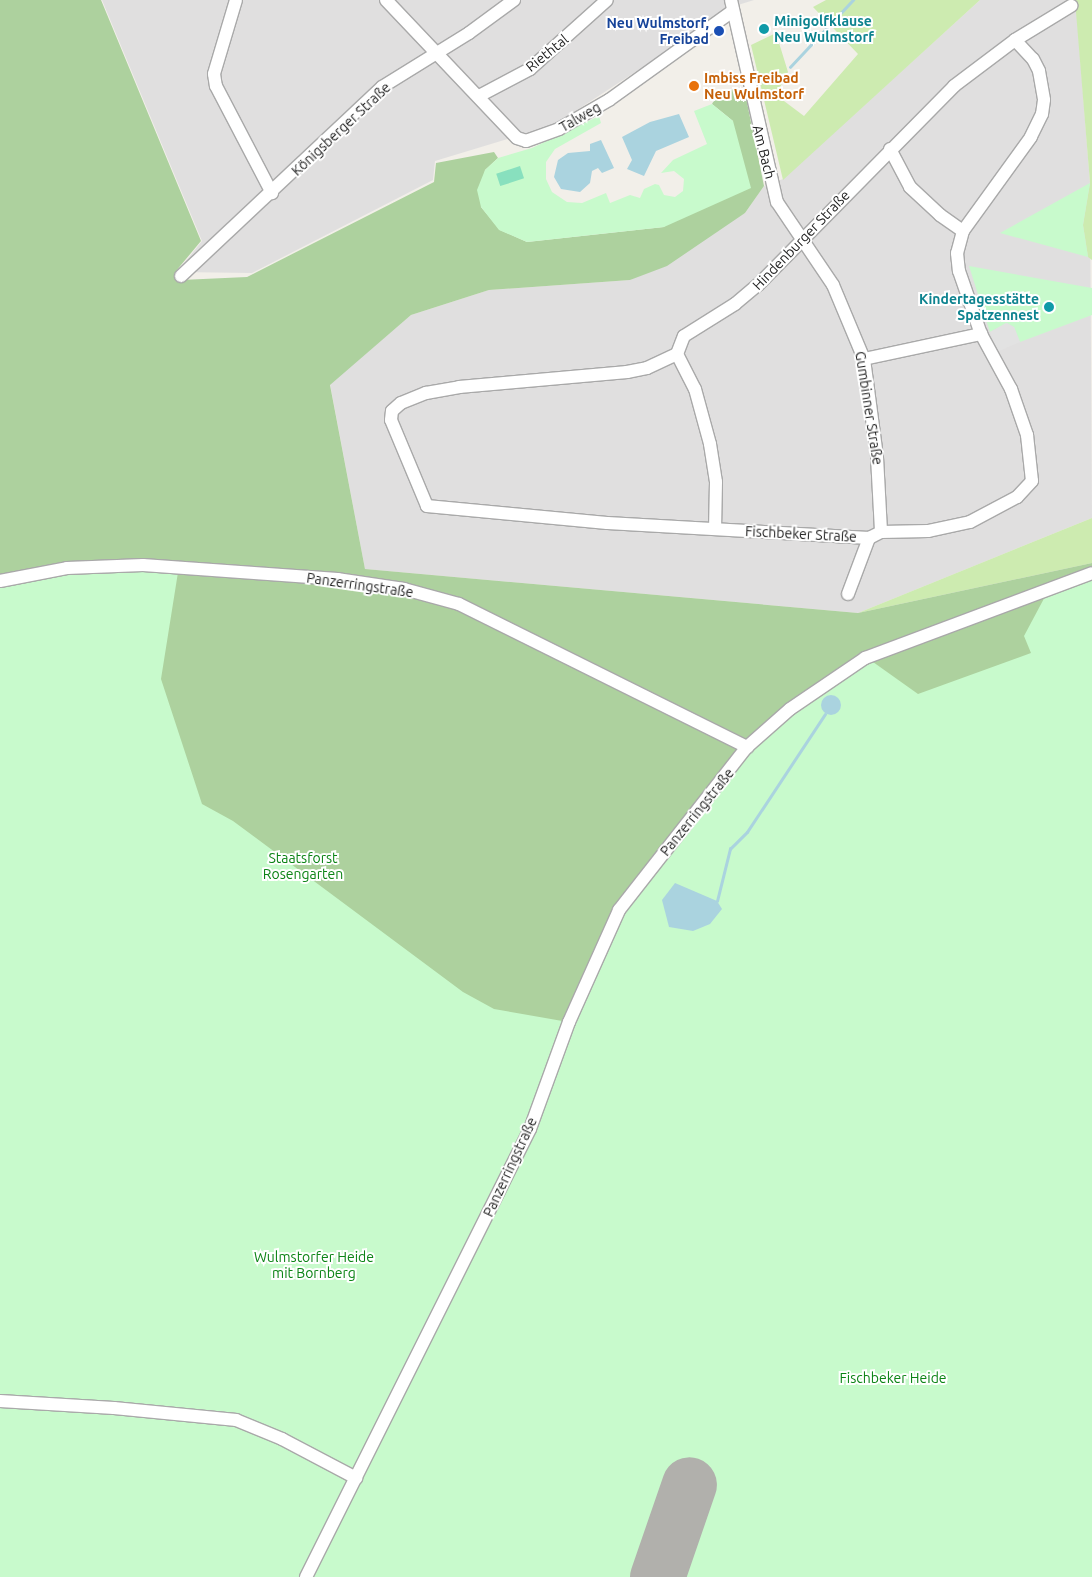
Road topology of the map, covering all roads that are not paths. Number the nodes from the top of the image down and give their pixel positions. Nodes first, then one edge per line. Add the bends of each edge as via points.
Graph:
1 (236, 0) edge
2 (386, 0) edge
3 (514, 0) edge
4 (607, 0) edge
5 (732, 6) edge
6 (1071, 6) dead end
7 (1015, 40) junction
8 (436, 53) junction
9 (479, 96) junction
10 (890, 149) junction
11 (272, 193) junction
12 (963, 231) junction
13 (801, 239) junction
14 (182, 276) dead end
15 (981, 334) junction
16 (677, 354) junction
17 (864, 359) junction
18 (714, 529) junction
19 (881, 532) junction
20 (869, 538) junction
21 (1092, 573) edge
22 (0, 581) edge
23 (848, 594) dead end
24 (747, 747) junction
25 (0, 1401) edge
26 (356, 1478) junction
27 (306, 1577) edge

1 - 11 street via 214,74 216,86
2 - 8 street, Talweg
3 - 8 street, Königsberger Straße
4 - 9 street, Riethtal via 530,69
5 - 9 street, Talweg via 609,100 559,129 526,141 517,138
5 - 13 street, Am Bach via 777,202
6 - 7 street, Hindenburger Straße
7 - 10 street, Hindenburger Straße via 954,86
7 - 12 street via 1033,59 1039,71 1044,100 1042,114 1031,137
8 - 9 street, Talweg
8 - 11 street, Königsberger Straße via 382,87
10 - 12 street via 910,187
10 - 13 street, Hindenburger Straße
11 - 14 street, Königsberger Straße
12 - 15 street via 957,253 959,271
13 - 16 street, Hindenburger Straße via 791,253 735,304 684,336
13 - 17 street, Gumbinner Straße via 833,285
15 - 17 street
15 - 19 street, Fischbeker Straße via 1018,407 1027,435 1032,481 1017,497 970,522 928,531
16 - 18 street via 695,390 710,444 716,482
16 - 18 street, Fischbeker Straße via 646,368 627,372 426,393 400,403 392,411 391,420 426,506
17 - 19 street, Gumbinner Straße via 878,464
18 - 20 street, Fischbeker Straße
19 - 20 street, Fischbeker Straße
20 - 23 street
21 - 24 street, Panzerringstraße via 865,658 790,709
22 - 24 street, Panzerringstraße via 67,568 143,565 337,579 404,589 459,604
24 - 26 street, Panzerringstraße via 619,910 568,1022 530,1129
25 - 26 street via 236,1420 282,1439
26 - 27 street, Panzerringstraße

